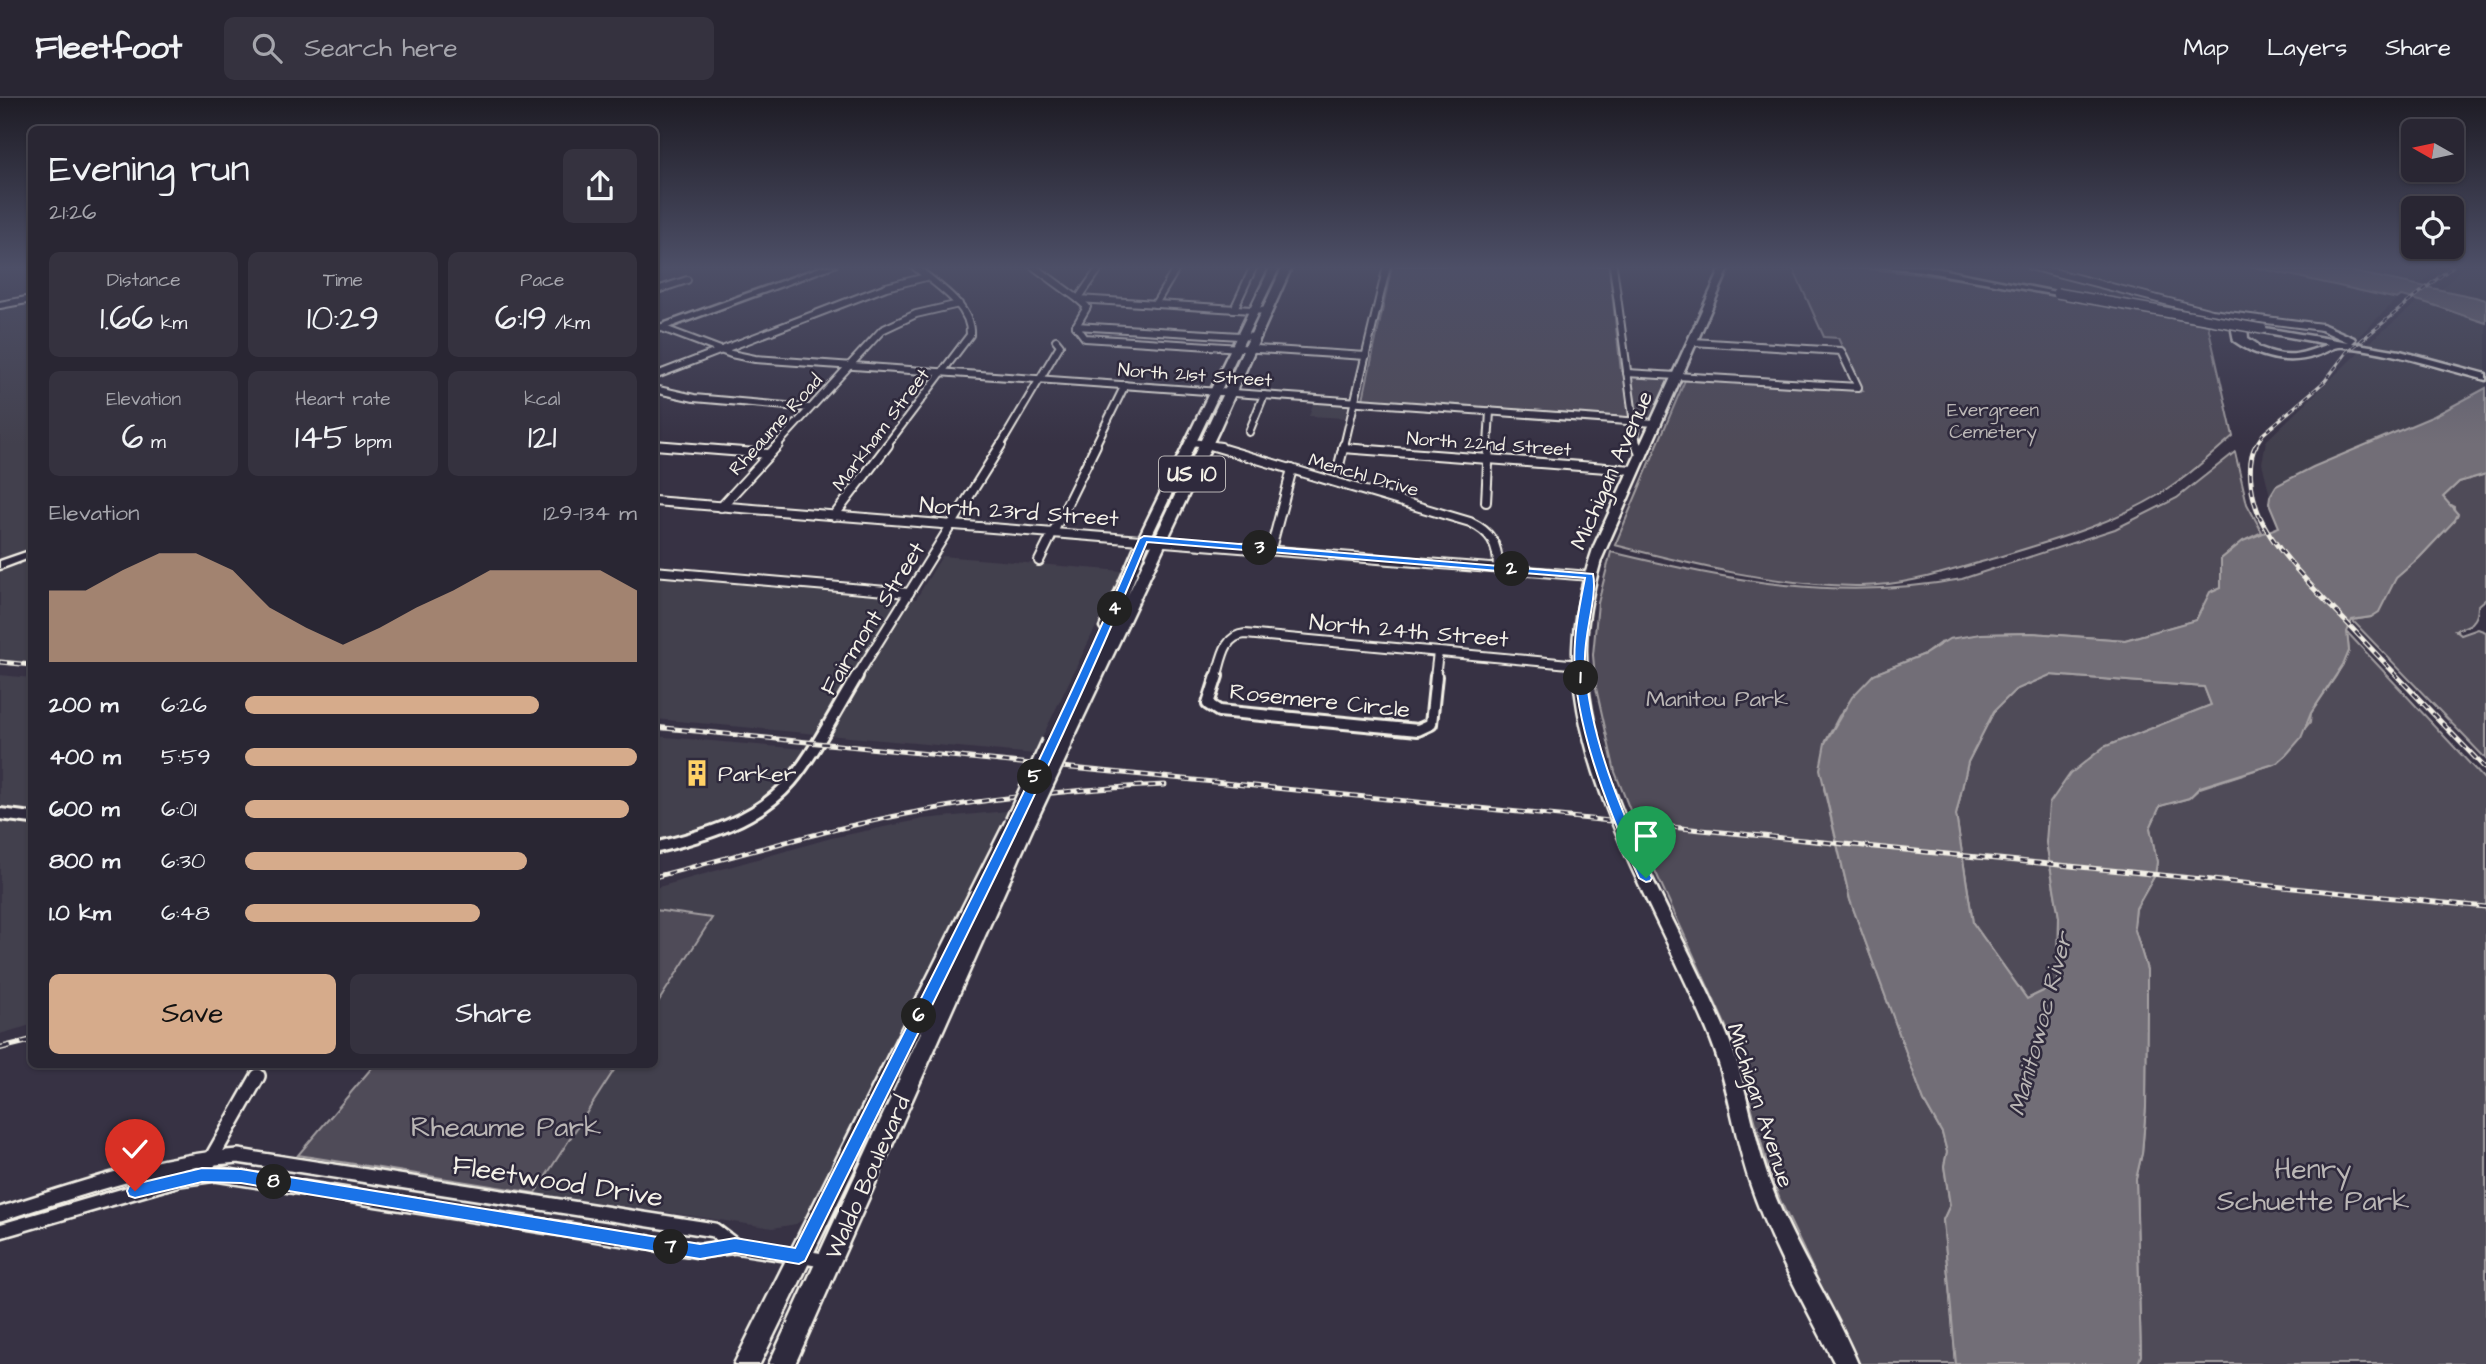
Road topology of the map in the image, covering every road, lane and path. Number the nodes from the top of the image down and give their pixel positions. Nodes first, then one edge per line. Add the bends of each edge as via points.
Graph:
1 (787, 325) edge
2 (890, 325) edge
3 (972, 325) edge
4 (1248, 325) edge
5 (1262, 325) edge
6 (1373, 325) edge
7 (1621, 325) edge
8 (1700, 325) edge
9 (2234, 325) edge
10 (2240, 325) edge
11 (2244, 325) edge
12 (2314, 325) edge
13 (1076, 326) joint
14 (2322, 327) junction
15 (658, 328) edge
16 (2283, 333) junction
17 (1243, 336) junction
18 (1256, 337) junction
19 (2314, 338) junction
20 (1056, 340) dead end
21 (1692, 342) junction
22 (2348, 344) junction
23 (2364, 347) junction
24 (1237, 348) junction
25 (1251, 349) junction
26 (722, 350) junction
27 (1366, 356) junction
28 (848, 365) junction
29 (943, 372) junction
30 (1627, 373) junction
31 (658, 374) edge
32 (1677, 377) junction
33 (1042, 379) junction
34 (2486, 379) edge
35 (1125, 385) junction
36 (658, 389) edge
37 (1216, 391) junction
38 (1231, 392) junction
39 (1264, 395) junction
40 (1354, 401) junction
41 (810, 408) junction
42 (1490, 411) junction
43 (1633, 421) junction
44 (1656, 423) junction
45 (1249, 432) dead end
46 (1192, 442) junction
47 (658, 444) edge
48 (1207, 444) junction
49 (1343, 448) junction
50 (769, 454) junction
51 (1640, 455) junction
52 (1487, 459) junction
53 (1339, 465) dead end
54 (1292, 469) junction
55 (1633, 470) junction
56 (658, 501) edge
57 (1486, 502) dead end
58 (722, 507) junction
59 (834, 516) junction
60 (951, 526) junction
61 (1053, 533) junction
62 (1144, 539) junction
63 (1161, 540) junction
64 (1271, 549) junction
65 (28, 554) edge
66 (1039, 561) dead end
67 (0, 565) edge
68 (1499, 567) junction
69 (658, 570) edge
70 (1590, 576) junction
71 (909, 593) junction
72 (1235, 635) joint
73 (1438, 652) junction
74 (1580, 665) junction
75 (1057, 743) junction
76 (0, 814) edge
77 (28, 817) edge
78 (1020, 823) junction
79 (658, 847) edge
80 (258, 1076) dead end
81 (212, 1157) junction
82 (202, 1175) junction
83 (0, 1214) edge
84 (0, 1231) edge
85 (735, 1246) junction
86 (799, 1256) junction
87 (830, 1261) junction
88 (747, 1364) edge
89 (782, 1364) edge
90 (1847, 1364) edge

1 - 26 street
2 - 28 street, Rheaume Road
3 - 29 street, Markham Street via 970,335
4 - 17 main road, Waldo Boulevard / US 10
5 - 18 main road, Waldo Boulevard / US 10
6 - 27 street
7 - 30 street
8 - 21 street, Michigan Avenue
9 - 22 street via 2237,340 2266,352 2302,356 2329,345
10 - 16 street, bridge
11 - 16 street via 2244,339 2255,346 2291,354 2310,350 2308,344
12 - 14 street
13 - 17 street
13 - 24 street via 1085,338
14 - 19 street via 2327,334
14 - 23 street
15 - 26 street, North 21st Street
16 - 19 street
17 - 18 street
17 - 24 main road, Waldo Boulevard / US 10
18 - 25 main road, Waldo Boulevard / US 10
19 - 22 street
20 - 33 street, Fairmont Street via 1060,345
21 - 32 street, Michigan Avenue
21 - 32 street via 1841,351 1858,387
22 - 23 street
23 - 34 street
24 - 25 street
24 - 37 main road, Waldo Boulevard / US 10
25 - 27 street
25 - 38 main road, Waldo Boulevard / US 10
26 - 28 street, North 21st Street via 755,359
26 - 31 street
27 - 40 street
28 - 29 street, North 21st Street
28 - 41 street, Rheaume Road
29 - 33 street, North 21st Street
29 - 59 street, Markham Street
30 - 32 street
30 - 43 street
32 - 44 street, Michigan Avenue
33 - 35 street, North 21st Street
33 - 60 street, Fairmont Street
35 - 37 street, North 21st Street
35 - 61 street
36 - 41 street via 694,398
37 - 38 street, North 21st Street
37 - 46 main road, Waldo Boulevard / US 10
38 - 39 street, North 21st Street
38 - 48 main road, Waldo Boulevard / US 10
39 - 40 street, North 21st Street
39 - 45 street
40 - 42 street, North 21st Street
40 - 49 street
41 - 50 street, Rheaume Road
42 - 43 street, North 21st Street
42 - 52 street
43 - 44 street, North 21st Street
43 - 51 street
44 - 51 street, Michigan Avenue
46 - 48 street, Menchl Drive
46 - 62 main road, Waldo Boulevard / US 10
47 - 50 street
48 - 54 street, Menchl Drive
48 - 63 main road, Waldo Boulevard / US 10
49 - 52 street, North 22nd Street
49 - 53 street
50 - 58 street, Rheaume Road
51 - 55 street, Michigan Avenue
52 - 55 street, North 22nd Street
52 - 57 street
54 - 64 street
54 - 68 street, Menchl Drive via 1481,527 1499,548
55 - 70 street, Michigan Avenue
56 - 58 street, North 23rd Street
58 - 59 street, North 23rd Street
59 - 60 street, North 23rd Street
60 - 61 street, North 23rd Street
60 - 71 street, Fairmont Street
61 - 62 street, North 23rd Street
61 - 66 street
62 - 63 street, North 23rd Street
62 - 75 main road, Waldo Boulevard / US 10
63 - 64 street, North 23rd Street
63 - 75 main road, Waldo Boulevard / US 10
64 - 68 street, North 23rd Street
65 - 67 street
68 - 70 street, North 23rd Street
69 - 71 street
70 - 74 street, Michigan Avenue
71 - 79 street, Fairmont Street via 782,792 738,822
72 - 73 street, North 24th Street
72 - 73 street, Rosemere Circle via 1228,641 1208,704 1219,711 1418,730 1431,724
73 - 74 street, North 24th Street
74 - 90 street, Michigan Avenue via 1595,748 1611,803 1720,1040 1765,1194
75 - 78 main road, Waldo Boulevard / US 10, bridge
76 - 77 street
78 - 86 main road, Waldo Boulevard / US 10
78 - 87 main road, Waldo Boulevard / US 10
80 - 81 street
81 - 82 street
81 - 83 street, Fleetwood Drive via 170,1164
81 - 85 street, Fleetwood Drive via 284,1162 714,1230
82 - 84 street, Fleetwood Drive
82 - 85 street, Fleetwood Drive via 241,1176 700,1251
85 - 86 street, Fleetwood Drive
86 - 87 street, Fleetwood Drive
86 - 88 main road, Waldo Boulevard / US 10
87 - 89 main road, Waldo Boulevard / US 10

